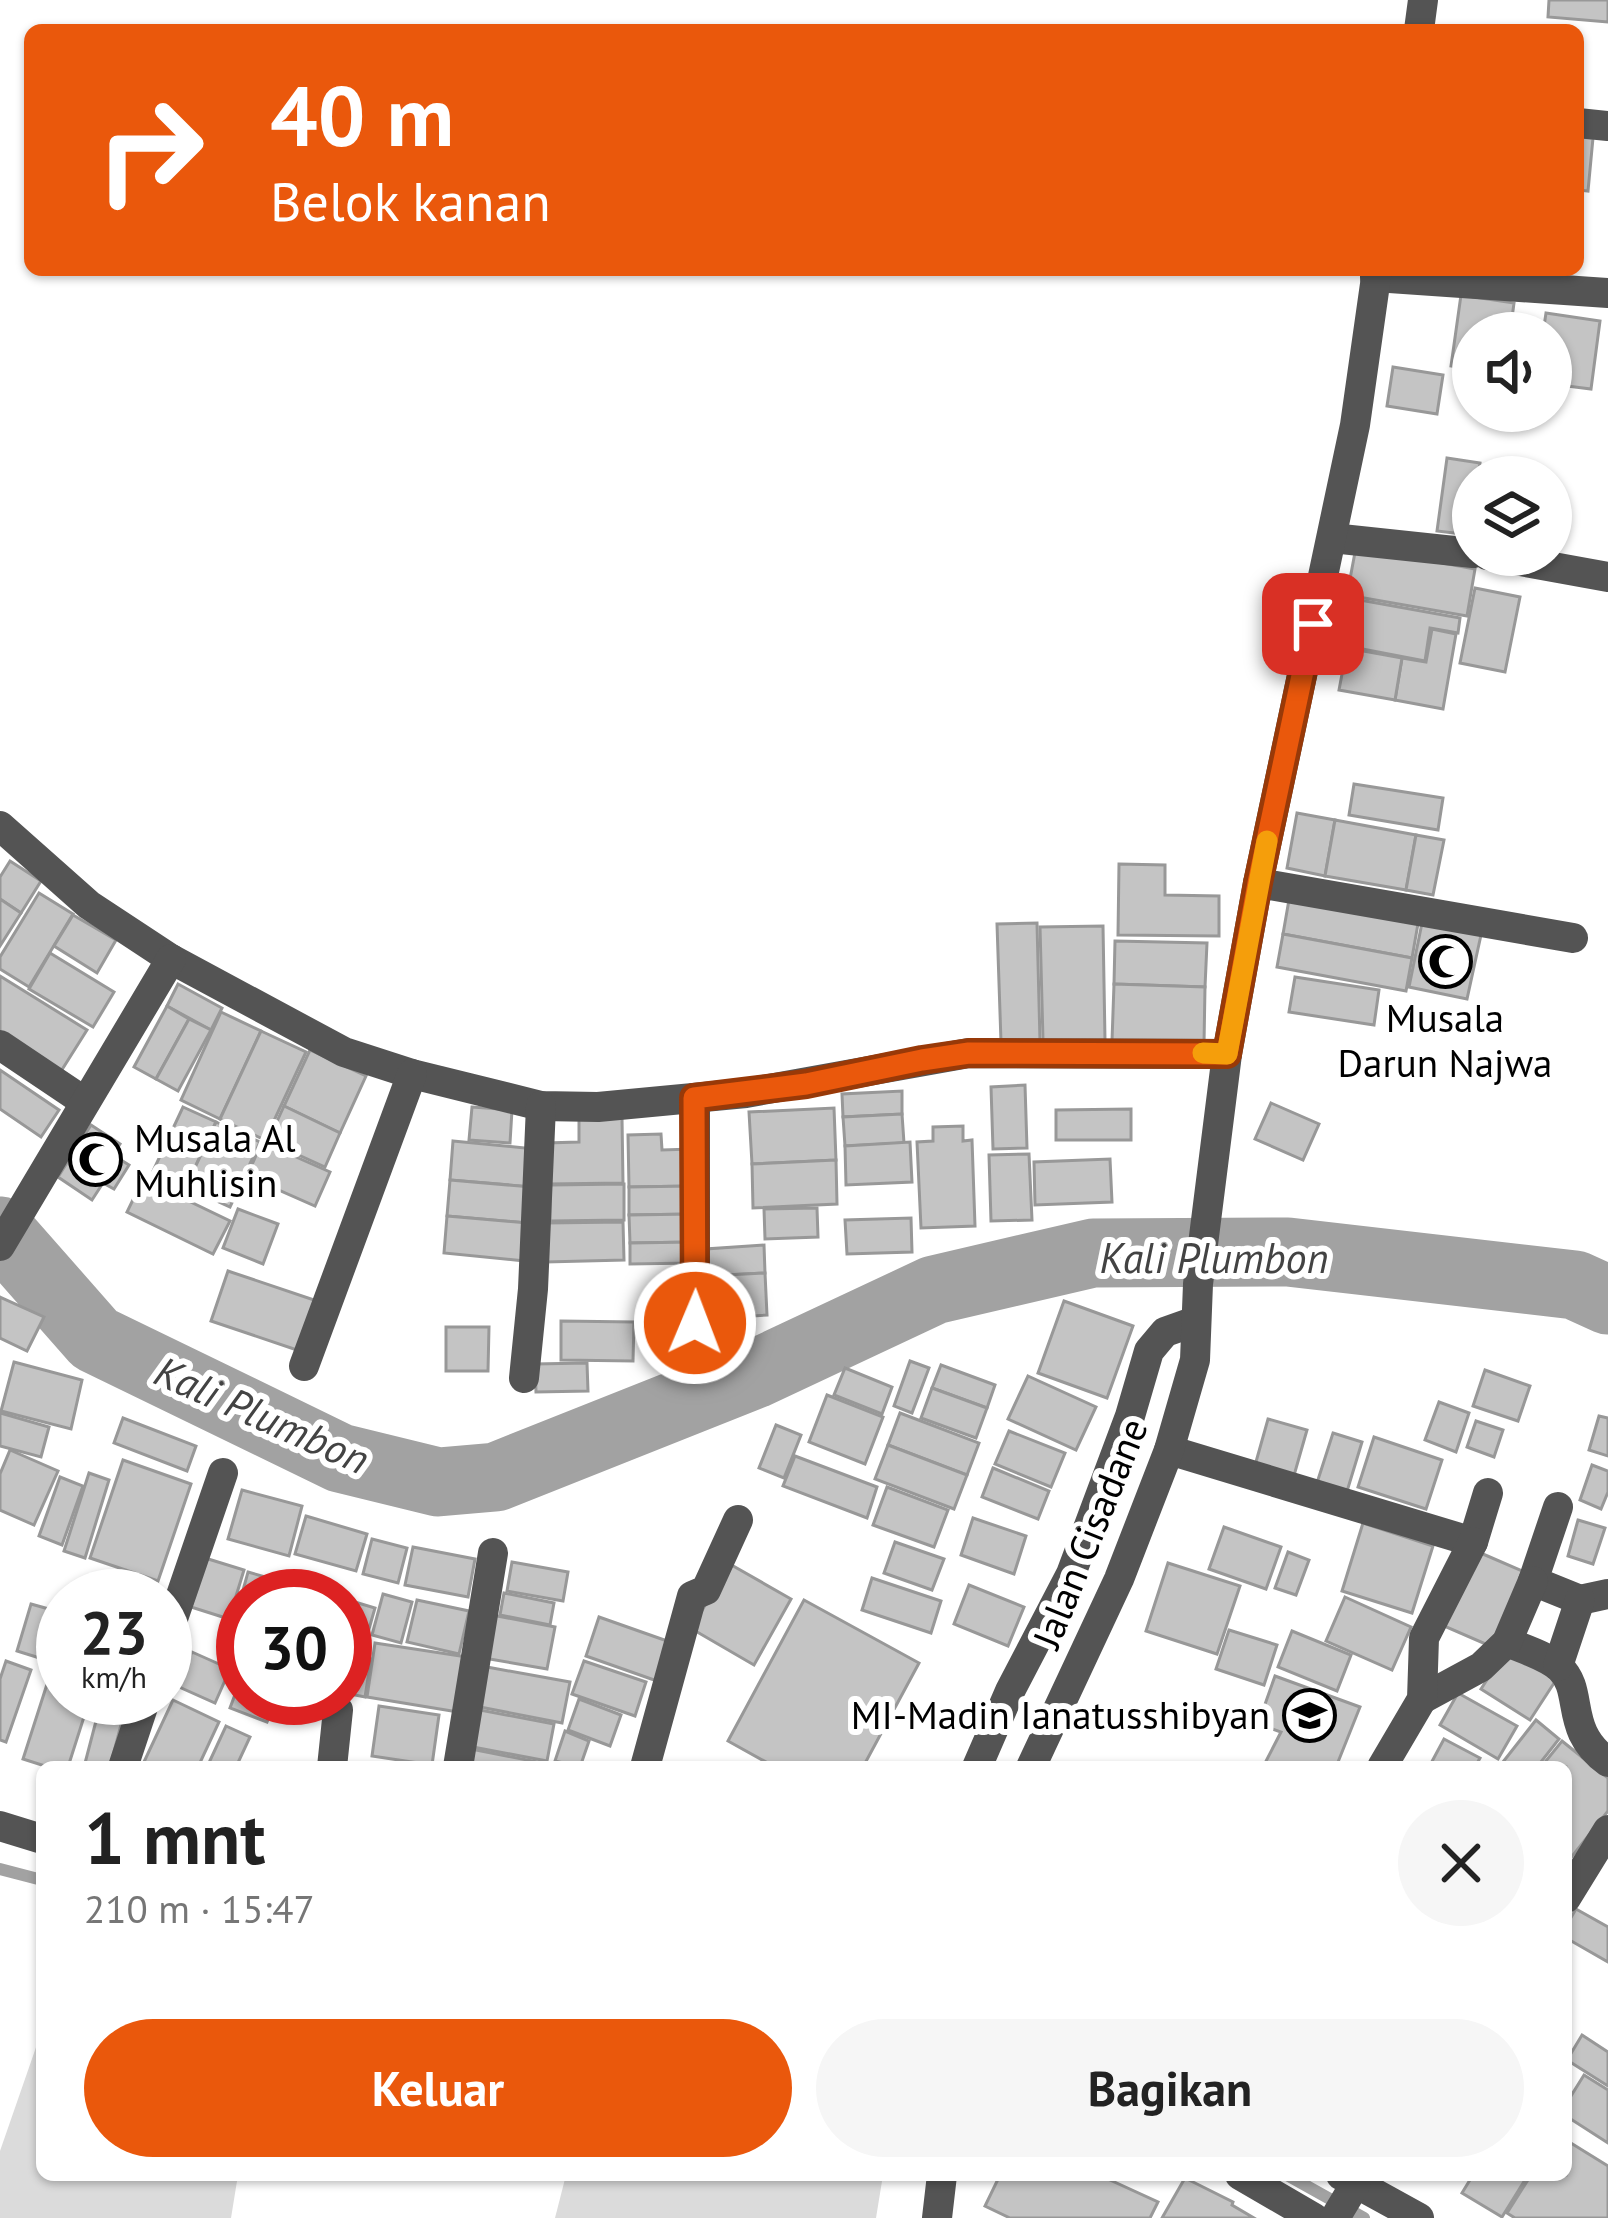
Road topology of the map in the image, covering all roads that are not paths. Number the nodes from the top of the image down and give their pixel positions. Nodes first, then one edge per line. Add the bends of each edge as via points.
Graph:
1 (1376, 276) edge
2 (1411, 276) edge
3 (1608, 293) edge
4 (1332, 538) junction
5 (1452, 552) edge
6 (1572, 570) edge
7 (1608, 577) edge
8 (2, 835) edge
9 (1258, 883) junction
10 (1573, 938) dead end
11 (171, 959) junction
12 (0, 1046) edge
13 (1227, 1054) junction
14 (412, 1074) junction
15 (694, 1098) junction
16 (85, 1102) junction
17 (542, 1106) junction
18 (0, 1246) edge
19 (1196, 1321) junction
20 (695, 1323) dead end
21 (304, 1366) dead end
22 (524, 1378) dead end
23 (1169, 1450) junction
24 (223, 1473) dead end
25 (1489, 1493) dead end
26 (1558, 1507) dead end
27 (738, 1520) dead end
28 (1473, 1543) junction
29 (493, 1553) dead end
30 (190, 1569) edge
31 (1533, 1581) junction
32 (1594, 1597) edge
33 (1507, 1642) junction
34 (1558, 1666) junction
35 (1422, 1699) junction
36 (137, 1725) edge
37 (336, 1725) edge
38 (124, 1761) edge
39 (333, 1761) edge
40 (459, 1761) edge
41 (647, 1761) edge
42 (980, 1761) edge
43 (1034, 1761) edge
44 (1386, 1761) edge
45 (1608, 1762) edge
46 (0, 1826) edge
47 (1608, 1830) edge
48 (36, 1837) edge
49 (1572, 1888) edge
50 (941, 2181) edge
51 (1250, 2181) edge
52 (1360, 2190) edge
53 (937, 2218) edge
54 (1314, 2218) edge
55 (1419, 2218) edge

1 - 4 street, Jalan Cisadane
2 - 3 street
4 - 5 street
4 - 9 street, Jalan Cisadane
6 - 7 street
8 - 11 street
9 - 10 street
9 - 13 street, Jalan Cisadane
11 - 14 street via 344,1052
11 - 16 street
12 - 16 street
13 - 15 street via 969,1053
13 - 19 street, Jalan Cisadane
14 - 17 street
14 - 21 street
15 - 17 street
15 - 20 street
16 - 18 street
17 - 22 street
19 - 23 street, Jalan Cisadane via 1195,1360
19 - 42 street via 1165,1332 1149,1351 1071,1574
23 - 28 street
23 - 43 street, Jalan Cisadane
24 - 30 street
25 - 28 street
26 - 31 street
27 - 41 street via 706,1590 692,1596
28 - 35 street via 1424,1638
29 - 40 street
31 - 32 street
31 - 33 street
32 - 34 street
33 - 34 street
33 - 35 street
34 - 45 street via 1570,1681 1580,1730
35 - 44 street
36 - 38 street
37 - 39 street
46 - 48 street
47 - 49 street
50 - 53 street
51 - 54 street
52 - 55 street

